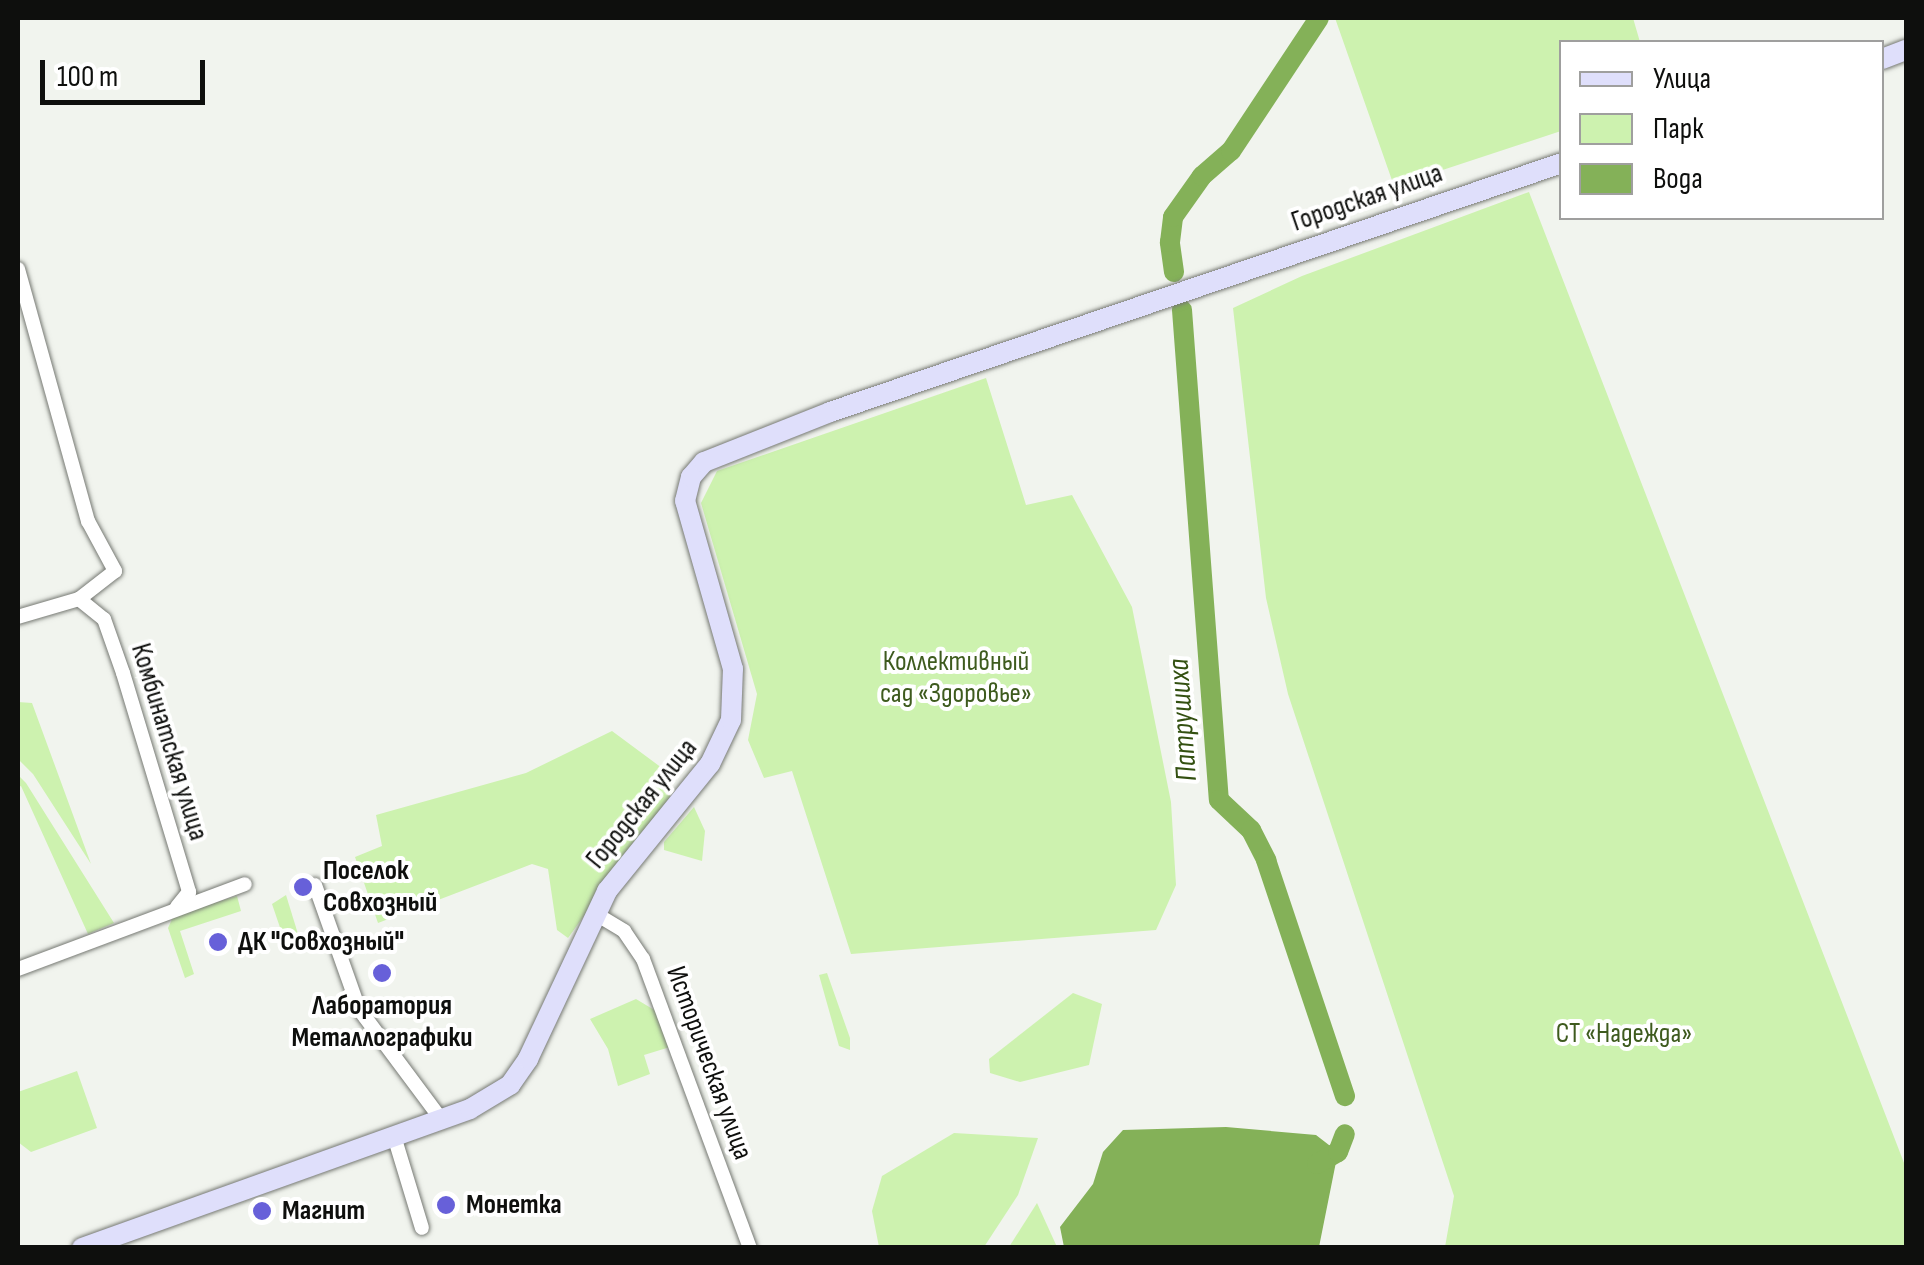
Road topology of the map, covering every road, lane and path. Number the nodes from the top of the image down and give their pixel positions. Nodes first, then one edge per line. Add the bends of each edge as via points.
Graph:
1 (1559, 163) edge
2 (18, 268) edge
3 (80, 599) junction
4 (18, 618) edge
5 (244, 884) dead end
6 (315, 885) dead end
7 (177, 907) junction
8 (596, 914) junction
9 (18, 969) edge
10 (441, 1119) junction
11 (394, 1136) junction
12 (422, 1228) dead end
13 (82, 1248) edge
14 (750, 1248) edge

1 - 8 street, Городская улица via 830,412 696,468 686,488 688,519 732,669 731,720 721,749 620,872
2 - 3 street via 88,521 115,571
3 - 4 street
3 - 7 street, Комбинатская улица via 104,619 123,673 189,892
5 - 7 street
6 - 10 street via 368,1025
7 - 9 street
8 - 10 street, Городская улица via 510,1085 485,1103
8 - 14 street, Историческая улица via 624,931 644,958
10 - 11 street, Городская улица
11 - 12 street
11 - 13 street, Городская улица

